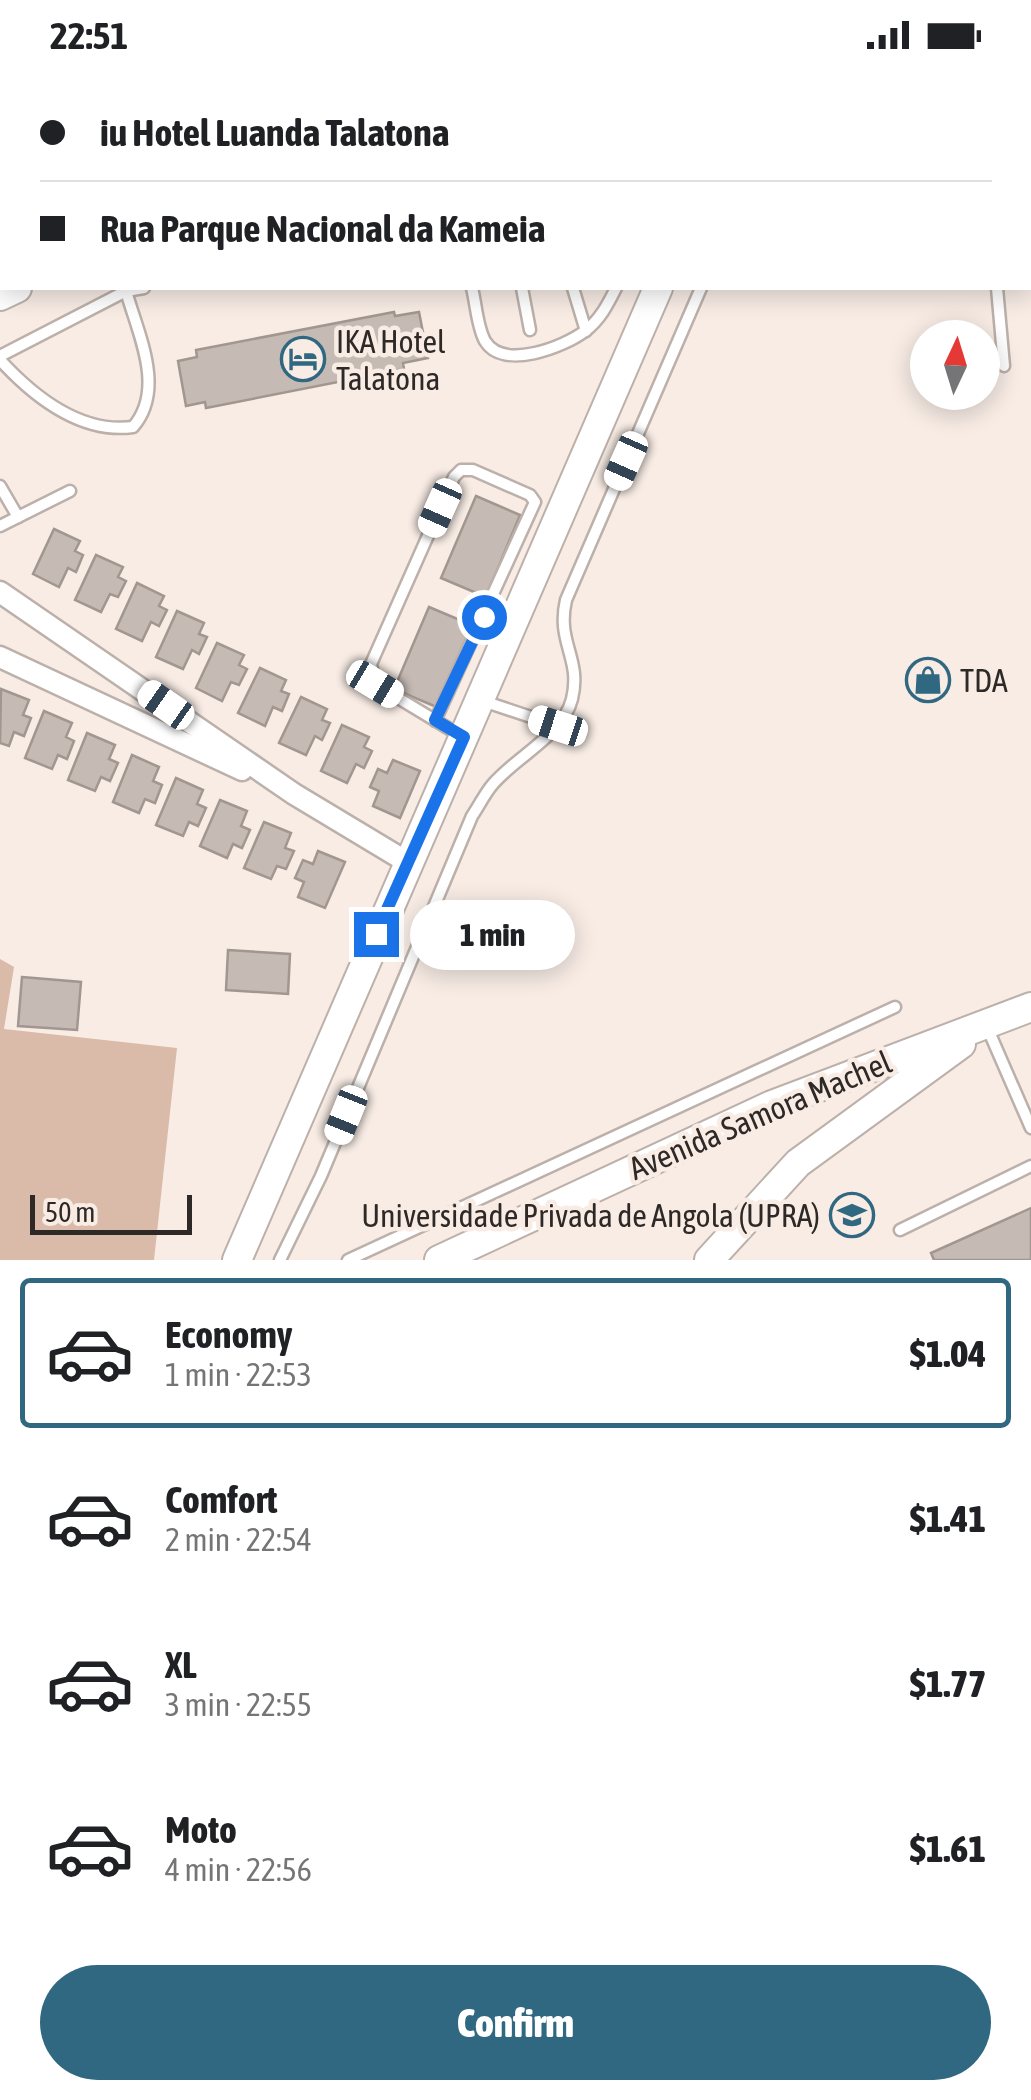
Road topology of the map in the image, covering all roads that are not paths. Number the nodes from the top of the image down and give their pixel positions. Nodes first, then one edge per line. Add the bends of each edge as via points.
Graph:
1 (135, 290) edge
2 (472, 290) edge
3 (522, 290) edge
4 (574, 290) edge
5 (615, 290) edge
6 (657, 290) edge
7 (700, 290) edge
8 (997, 290) edge
9 (126, 292) junction
10 (530, 330) dead end
11 (586, 331) junction
12 (0, 358) edge
13 (1004, 366) dead end
14 (0, 486) edge
15 (70, 491) dead end
16 (18, 517) junction
17 (0, 526) edge
18 (0, 592) edge
19 (0, 657) edge
20 (481, 700) junction
21 (435, 720) junction
22 (558, 726) junction
23 (464, 737) junction
24 (294, 794) junction
25 (408, 862) junction
26 (895, 1007) dead end
27 (1031, 1007) edge
28 (987, 1026) junction
29 (1031, 1128) edge
30 (1031, 1166) edge
31 (252, 1225) junction
32 (900, 1230) dead end
33 (237, 1260) edge
34 (246, 1260) edge
35 (280, 1260) edge
36 (348, 1260) edge
37 (439, 1260) edge
38 (709, 1260) edge

1 - 9 lane
2 - 11 lane via 484,341 498,353 562,345
3 - 10 lane
4 - 11 lane
5 - 11 lane
6 - 20 street
7 - 22 lane via 566,600 561,631 576,674 572,702
8 - 13 lane
9 - 12 lane
9 - 12 lane via 151,394 133,427 86,425
14 - 16 lane
15 - 16 lane
16 - 17 lane
18 - 24 street
19 - 24 street
20 - 22 lane
20 - 23 street
21 - 21 lane via 375,684 372,664 454,477 473,470 535,502
21 - 23 lane
22 - 35 lane via 493,784 472,816 322,1176
23 - 25 street
24 - 25 street
25 - 31 street
26 - 36 lane
27 - 28 street, Avenida Samora Machel
28 - 29 lane
28 - 37 street, Avenida Samora Machel via 772,1105
28 - 38 street via 798,1162
30 - 32 lane
31 - 33 street
31 - 34 street

